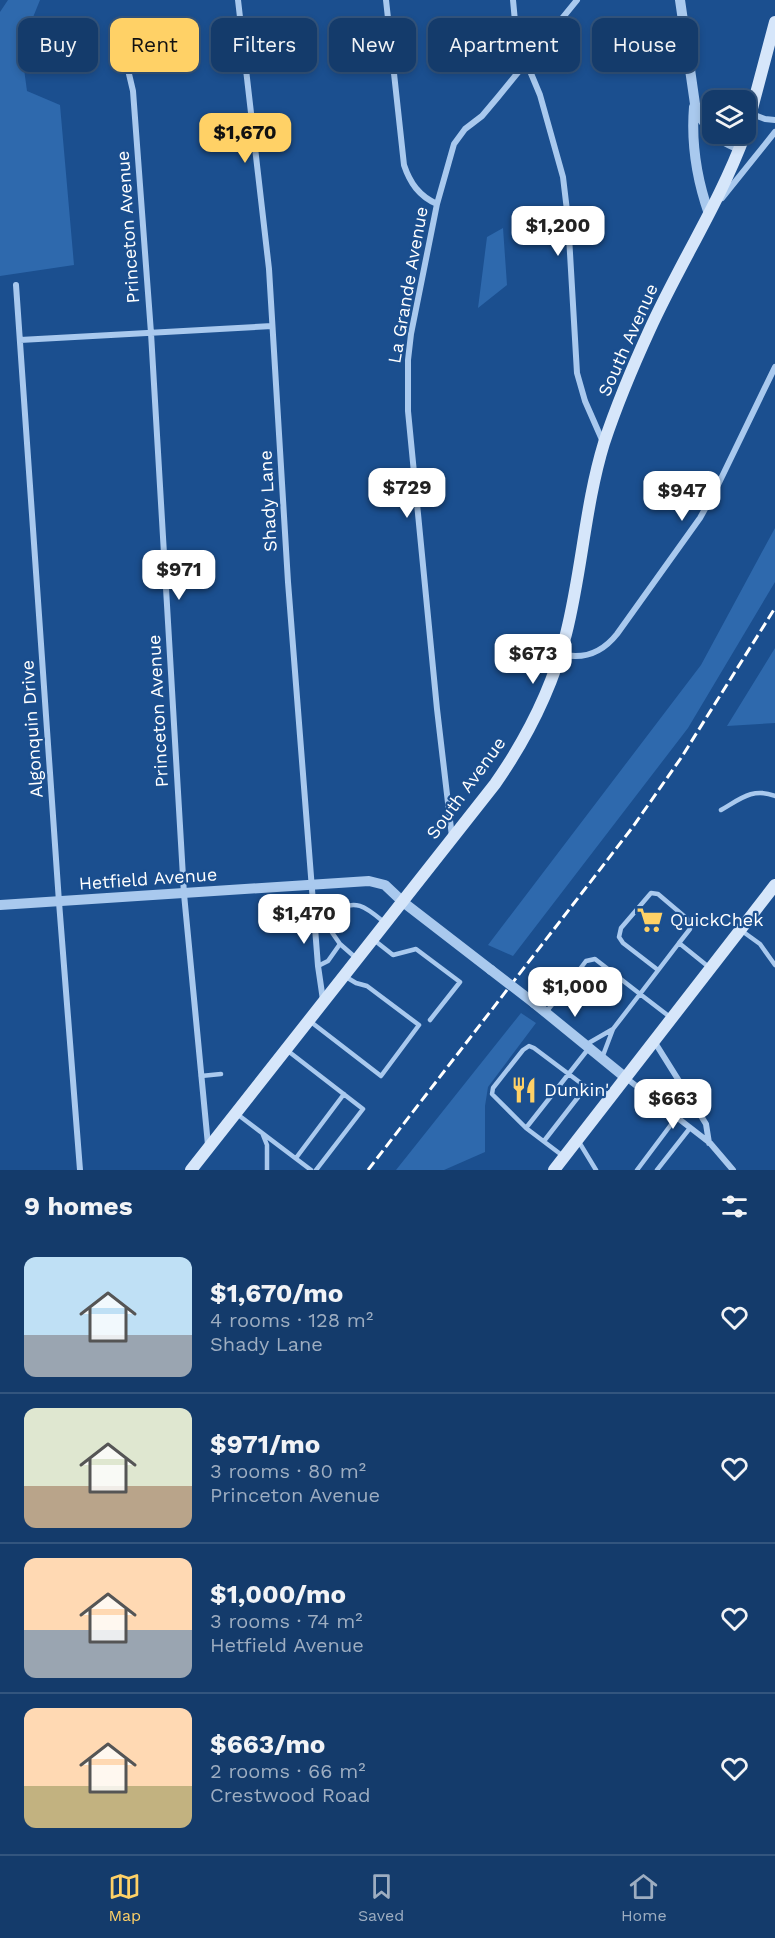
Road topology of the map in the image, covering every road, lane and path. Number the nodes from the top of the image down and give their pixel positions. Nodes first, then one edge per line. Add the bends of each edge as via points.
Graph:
1 (238, 0) edge
2 (386, 0) edge
3 (513, 0) edge
4 (577, 0) edge
5 (680, 0) edge
6 (515, 18) edge
7 (562, 18) edge
8 (775, 22) edge
9 (128, 72) edge
10 (518, 72) edge
11 (531, 72) edge
12 (756, 98) edge
13 (695, 104) junction
14 (756, 116) edge
15 (775, 120) edge
16 (775, 132) edge
17 (740, 144) edge
18 (739, 148) junction
19 (437, 204) junction
20 (709, 214) junction
21 (16, 285) dead end
22 (272, 326) junction
23 (151, 333) junction
24 (20, 340) junction
25 (775, 367) edge
26 (604, 444) junction
27 (560, 654) junction
28 (775, 796) edge
29 (721, 810) dead end
30 (452, 837) junction
31 (775, 885) edge
32 (311, 886) junction
33 (184, 894) junction
34 (59, 902) junction
35 (403, 902) junction
36 (0, 905) edge
37 (314, 906) junction
38 (334, 912) junction
39 (385, 923) junction
40 (740, 929) junction
41 (372, 939) junction
42 (679, 943) junction
43 (340, 944) junction
44 (357, 959) junction
45 (775, 965) edge
46 (318, 966) junction
47 (710, 968) junction
48 (658, 970) junction
49 (344, 975) junction
50 (571, 981) dead end
51 (564, 990) dead end
52 (640, 994) junction
53 (323, 1001) junction
54 (546, 1012) junction
55 (671, 1018) junction
56 (309, 1020) junction
57 (430, 1020) dead end
58 (613, 1029) junction
59 (654, 1041) junction
60 (587, 1046) junction
61 (286, 1050) junction
62 (602, 1058) junction
63 (569, 1073) junction
64 (221, 1074) dead end
65 (201, 1076) junction
66 (626, 1078) junction
67 (586, 1087) junction
68 (344, 1094) junction
69 (612, 1095) junction
70 (236, 1113) junction
71 (676, 1118) junction
72 (526, 1128) junction
73 (690, 1128) junction
74 (262, 1133) junction
75 (578, 1140) junction
76 (544, 1142) junction
77 (710, 1143) junction
78 (208, 1149) junction
79 (564, 1157) junction
80 (296, 1158) junction
81 (80, 1170) edge
82 (191, 1170) edge
83 (267, 1170) edge
84 (311, 1170) edge
85 (316, 1170) edge
86 (554, 1170) edge
87 (596, 1170) edge
88 (637, 1170) edge
89 (657, 1170) edge
90 (733, 1170) edge

1 - 22 street, Shady Lane
2 - 19 street via 404,165 417,190
3 - 6 street
4 - 7 street, La Grande Avenue
5 - 13 street
8 - 12 main road, South Avenue
9 - 23 street, Princeton Avenue via 133,92
10 - 19 street, La Grande Avenue via 454,144
11 - 26 street via 563,177 577,373
13 - 18 street via 705,127 714,136
13 - 20 street via 698,178
14 - 15 street
16 - 20 street
17 - 18 main road, South Avenue
18 - 20 main road, South Avenue
19 - 30 street, La Grande Avenue via 411,334 407,386
20 - 26 main road, South Avenue via 650,328
21 - 24 street, Algonquin Drive
22 - 23 street
22 - 32 street, Shady Lane
23 - 24 street
23 - 33 street, Princeton Avenue
24 - 34 street, Algonquin Drive
25 - 27 street via 700,518 617,634 595,653 576,657
26 - 27 main road, South Avenue
27 - 30 main road, South Avenue via 536,717 514,756
28 - 29 lane via 751,793
30 - 35 main road, South Avenue
31 - 40 main road
32 - 33 street, Hetfield Avenue
32 - 35 street, Hetfield Avenue via 369,881 385,885
32 - 37 street, Shady Lane
33 - 34 street, Hetfield Avenue
33 - 65 street, Princeton Avenue
34 - 36 street, Hetfield Avenue
34 - 81 street, Algonquin Drive
35 - 39 main road, South Avenue
35 - 54 street, Hetfield Avenue, bridge
37 - 38 lane
37 - 46 street, Shady Lane
38 - 39 lane via 356,904
38 - 43 lane via 331,931
39 - 41 main road, South Avenue
40 - 45 lane via 760,944
40 - 47 main road
41 - 44 main road, South Avenue
41 - 57 lane via 393,955 416,950 460,982
42 - 47 lane
42 - 48 lane
42 - 48 lane via 691,922 658,894 651,893 621,928 619,937
43 - 44 lane
43 - 46 lane via 328,961
44 - 49 main road, South Avenue
46 - 53 street, Shady Lane
47 - 55 main road
48 - 52 lane
49 - 53 main road, South Avenue
49 - 56 lane via 367,986 419,1025 381,1076
50 - 52 lane via 586,961 596,959
51 - 54 lane
52 - 55 lane
52 - 58 lane
53 - 56 main road, South Avenue
54 - 60 street, Hetfield Avenue
55 - 59 main road
56 - 61 main road, South Avenue
58 - 60 lane
58 - 62 lane
59 - 66 main road
59 - 77 street via 706,1124
60 - 62 street, Hetfield Avenue
60 - 63 lane
61 - 68 lane
61 - 70 main road, South Avenue
62 - 66 street, Hetfield Avenue
63 - 67 lane
63 - 72 lane
63 - 72 lane via 534,1048 522,1050 492,1094
64 - 65 lane
65 - 78 street, Princeton Avenue
66 - 69 main road
66 - 71 street
67 - 69 lane
67 - 76 lane
68 - 80 lane
68 - 85 lane via 363,1109
69 - 75 main road
70 - 74 lane
70 - 78 main road, South Avenue
71 - 73 street
71 - 88 lane
72 - 76 lane
73 - 77 street
73 - 89 lane
74 - 80 lane
74 - 83 lane via 267,1145
75 - 79 main road
75 - 87 lane
76 - 79 lane
77 - 90 street
78 - 82 main road, South Avenue
79 - 86 main road
80 - 84 lane

